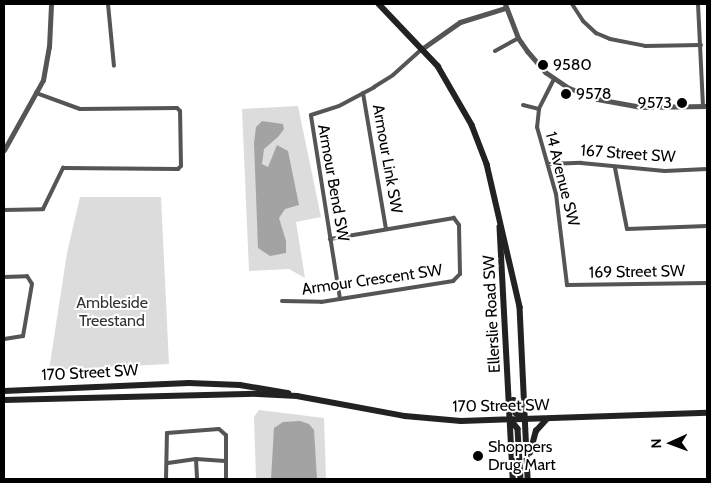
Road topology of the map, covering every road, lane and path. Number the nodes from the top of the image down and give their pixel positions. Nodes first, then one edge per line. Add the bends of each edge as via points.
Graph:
1 (51, 4) edge
2 (108, 4) edge
3 (379, 4) edge
4 (572, 4) edge
5 (698, 4) edge
6 (505, 6) edge
7 (518, 38) junction
8 (701, 45) junction
9 (423, 48) junction
10 (495, 51) dead end
11 (114, 66) dead end
12 (554, 79) junction
13 (36, 93) junction
14 (363, 93) junction
15 (523, 105) dead end
16 (705, 106) edge
17 (538, 109) junction
18 (6, 143) edge
19 (4, 150) edge
20 (548, 164) junction
21 (615, 168) junction
22 (707, 170) edge
23 (498, 207) junction
24 (4, 210) edge
25 (707, 226) edge
26 (386, 229) junction
27 (330, 239) junction
28 (4, 277) edge
29 (707, 283) edge
30 (567, 285) joint
31 (340, 299) junction
32 (282, 301) dead end
33 (506, 318) junction
34 (4, 339) edge
35 (4, 391) edge
36 (297, 396) junction
37 (4, 400) edge
38 (707, 414) edge
39 (552, 419) junction
40 (511, 420) junction
41 (526, 420) junction
42 (196, 459) junction
43 (225, 461) junction
44 (528, 462) junction
45 (168, 463) junction
46 (166, 479) edge
47 (197, 479) edge
48 (226, 479) edge
49 (513, 479) edge
50 (521, 479) edge
51 (528, 479) edge

1 - 13 street via 47,63
2 - 11 street
3 - 9 main road, Ellerslie Road SW
4 - 8 street via 591,29 610,39 645,46
5 - 8 street
6 - 7 street
6 - 9 street via 460,22
7 - 10 street
7 - 12 street via 536,63
8 - 16 street
9 - 14 street, Armour Bend SW via 394,75
9 - 23 main road, Ellerslie Road SW via 452,86 472,125 487,164
12 - 16 street via 580,94 610,102 650,108
12 - 17 street
13 - 18 street
13 - 24 street via 80,109 177,108 180,111 181,166 178,169 63,168 44,209
14 - 26 street, Armour Link SW
14 - 27 street, Armour Bend SW via 339,106 311,114
15 - 17 street
17 - 20 street, 14 Avenue SW via 537,127
18 - 19 street
20 - 21 street, 167 Street SW
20 - 30 street, 14 Avenue SW via 561,224
21 - 22 street, 167 Street SW
21 - 25 street via 627,229
23 - 33 main road, Ellerslie Road SW
23 - 41 main road, Ellerslie Road SW via 520,307
26 - 27 street, Armour Crescent SW
26 - 31 street, Armour Crescent SW via 454,218 459,226 461,269 458,278
27 - 31 street, Armour Bend SW
28 - 34 street via 28,276 32,284 23,336
29 - 30 street, 169 Street SW
31 - 32 street, Armour Crescent SW via 300,304
33 - 40 main road, Ellerslie Road SW
33 - 41 main road via 510,332 514,409
35 - 36 main road, 170 Street SW via 198,383 276,389
36 - 37 main road, 170 Street SW via 196,393
36 - 40 main road, 170 Street SW via 425,418
38 - 39 main road, 170 Street SW
39 - 41 main road, 170 Street SW
39 - 44 main road via 539,424
40 - 41 main road, 170 Street SW
40 - 49 main road, Ellerslie Road SW
40 - 50 main road via 518,430
41 - 44 main road, Ellerslie Road SW
42 - 43 street
42 - 45 street
42 - 47 street
43 - 45 street via 226,435 219,429 167,434
43 - 48 street
44 - 51 main road
45 - 46 street

